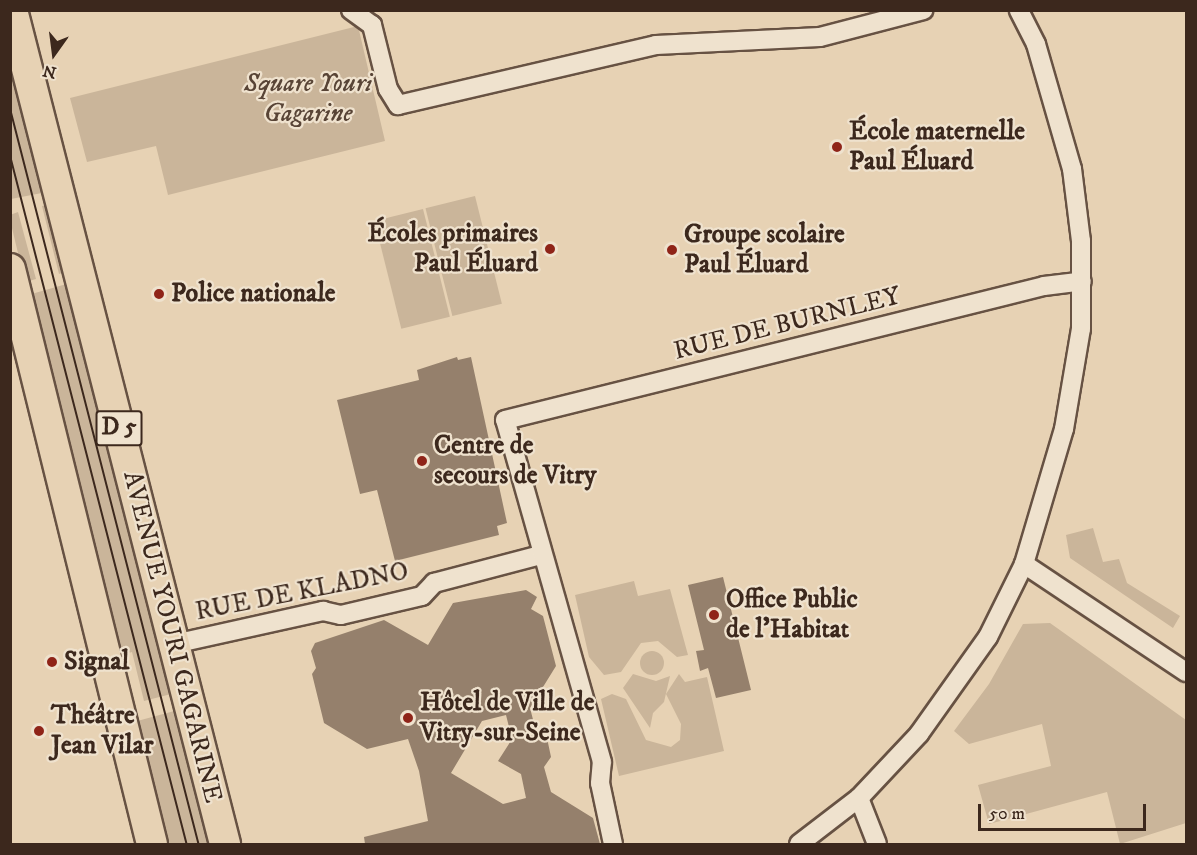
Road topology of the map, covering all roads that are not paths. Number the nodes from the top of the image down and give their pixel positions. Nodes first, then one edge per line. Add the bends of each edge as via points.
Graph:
1 (12, 10) edge
2 (351, 10) edge
3 (924, 10) edge
4 (1019, 10) edge
5 (10, 269) edge
6 (1082, 281) junction
7 (540, 555) junction
8 (1024, 564) junction
9 (174, 644) junction
10 (1186, 672) edge
11 (859, 798) junction
12 (152, 844) edge
13 (225, 844) edge
14 (613, 844) edge
15 (799, 844) edge
16 (877, 844) edge

1 - 9 main road, AVENUE YOURI GAGARINE / D 5
2 - 3 street via 372,25 388,89 398,105 657,45 820,37
4 - 6 street via 1036,44 1072,169
5 - 12 main road, D 5
6 - 7 street, RUE DE BURNLEY via 1044,286 505,420
6 - 8 street via 1081,329 1064,429
7 - 9 street, RUE DE KLADNO via 434,583 422,596 341,615 323,611
7 - 14 street via 602,762 600,783
8 - 10 street
8 - 11 street via 981,646 918,734
9 - 13 main road, AVENUE YOURI GAGARINE / D 5
11 - 15 street
11 - 16 street

